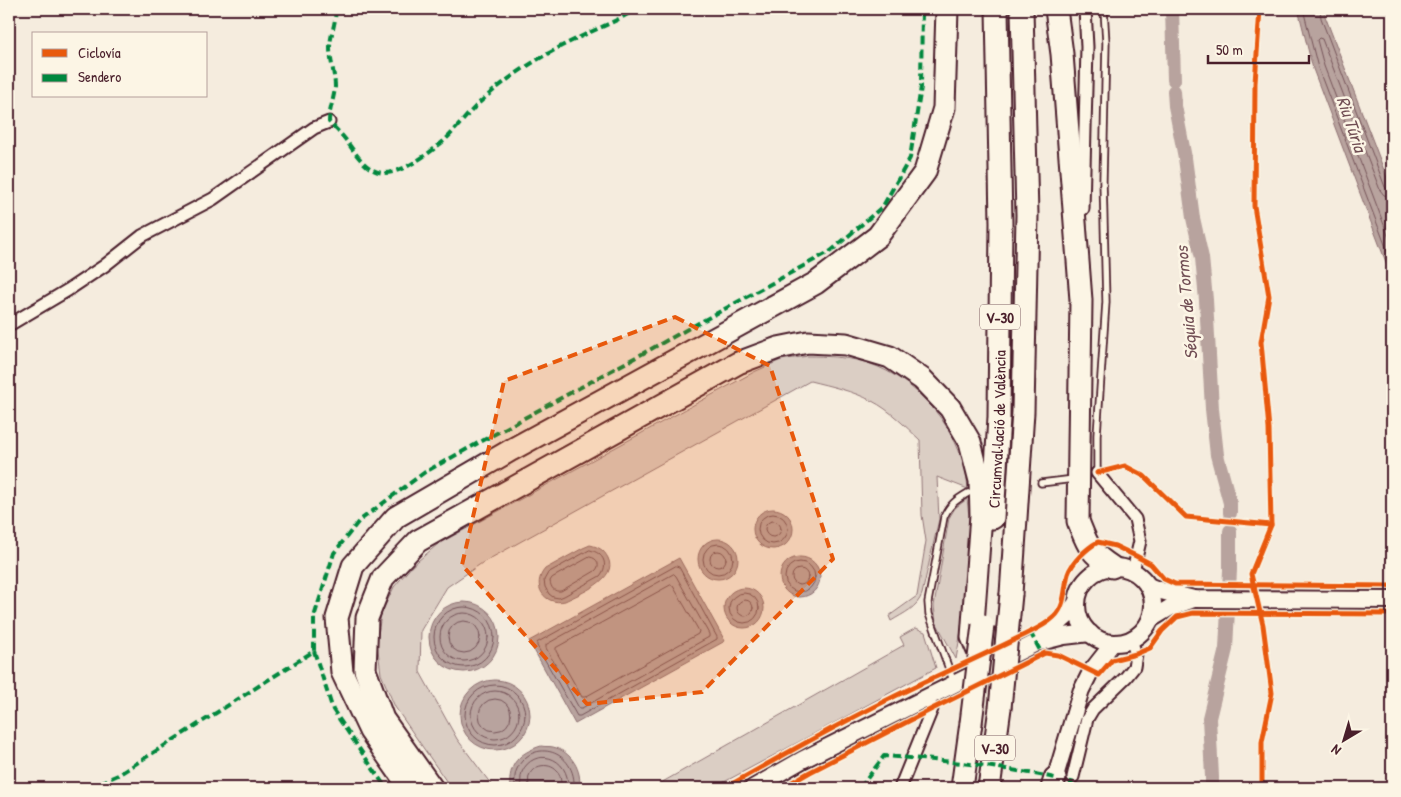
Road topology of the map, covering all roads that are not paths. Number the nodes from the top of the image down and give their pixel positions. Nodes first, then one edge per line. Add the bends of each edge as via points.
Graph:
1 (947, 9) edge
2 (997, 9) edge
3 (1022, 9) edge
4 (1056, 9) edge
5 (1084, 9) edge
6 (1104, 9) edge
7 (329, 122) dead end
8 (1081, 300) junction
9 (9, 325) edge
10 (1088, 476) junction
11 (1041, 484) dead end
12 (968, 493) dead end
13 (1123, 569) junction
14 (1148, 586) junction
15 (1194, 599) junction
16 (1392, 600) edge
17 (1077, 602) junction
18 (1151, 619) junction
19 (978, 624) junction
20 (1090, 633) junction
21 (1131, 640) junction
22 (1036, 643) junction
23 (1113, 643) junction
24 (954, 683) junction
25 (928, 696) junction
26 (1060, 781) edge
27 (410, 788) edge
28 (432, 788) edge
29 (752, 788) edge
30 (900, 788) edge
31 (962, 788) edge
32 (990, 788) edge

1 - 27 highway via 944,108 925,172 878,236 816,283 511,450 396,517 353,566 337,618 342,672 370,731
2 - 19 highway, Circumval·lació de València / V-30 via 1001,223 999,417 986,604
3 - 32 highway, Circumval·lació de València / V-30, bridge via 1026,215 1024,393 1018,513
4 - 8 highway
5 - 8 street via 1087,47
6 - 10 lane via 1106,302 1097,434
7 - 9 street via 314,128 213,199 142,236 104,266
8 - 10 highway
10 - 11 lane
10 - 13 highway via 1078,521 1089,547 1098,557
10 - 13 street via 1135,519 1140,540
12 - 24 lane via 955,500 944,517 928,602 928,614
13 - 14 main road via 1142,578
13 - 17 main road via 1102,569 1092,574 1079,591
14 - 15 main road
14 - 18 main road via 1153,602
15 - 16 main road
15 - 18 main road
17 - 20 main road via 1082,624
17 - 22 main road via 1067,616
18 - 21 main road via 1146,628
19 - 28 highway via 980,481 970,442 950,408 922,379 890,358 846,344 808,342 778,348 738,363 418,541 384,578 366,618 365,670 383,719
19 - 31 highway, Circumval·lació de València / V-30, bridge via 979,654
20 - 22 main road
20 - 23 main road
21 - 23 main road
21 - 26 street via 1136,654 1134,667 1087,718
22 - 24 main road
23 - 26 street via 1091,671 1081,691
24 - 25 main road
25 - 29 main road
25 - 30 street via 932,709

